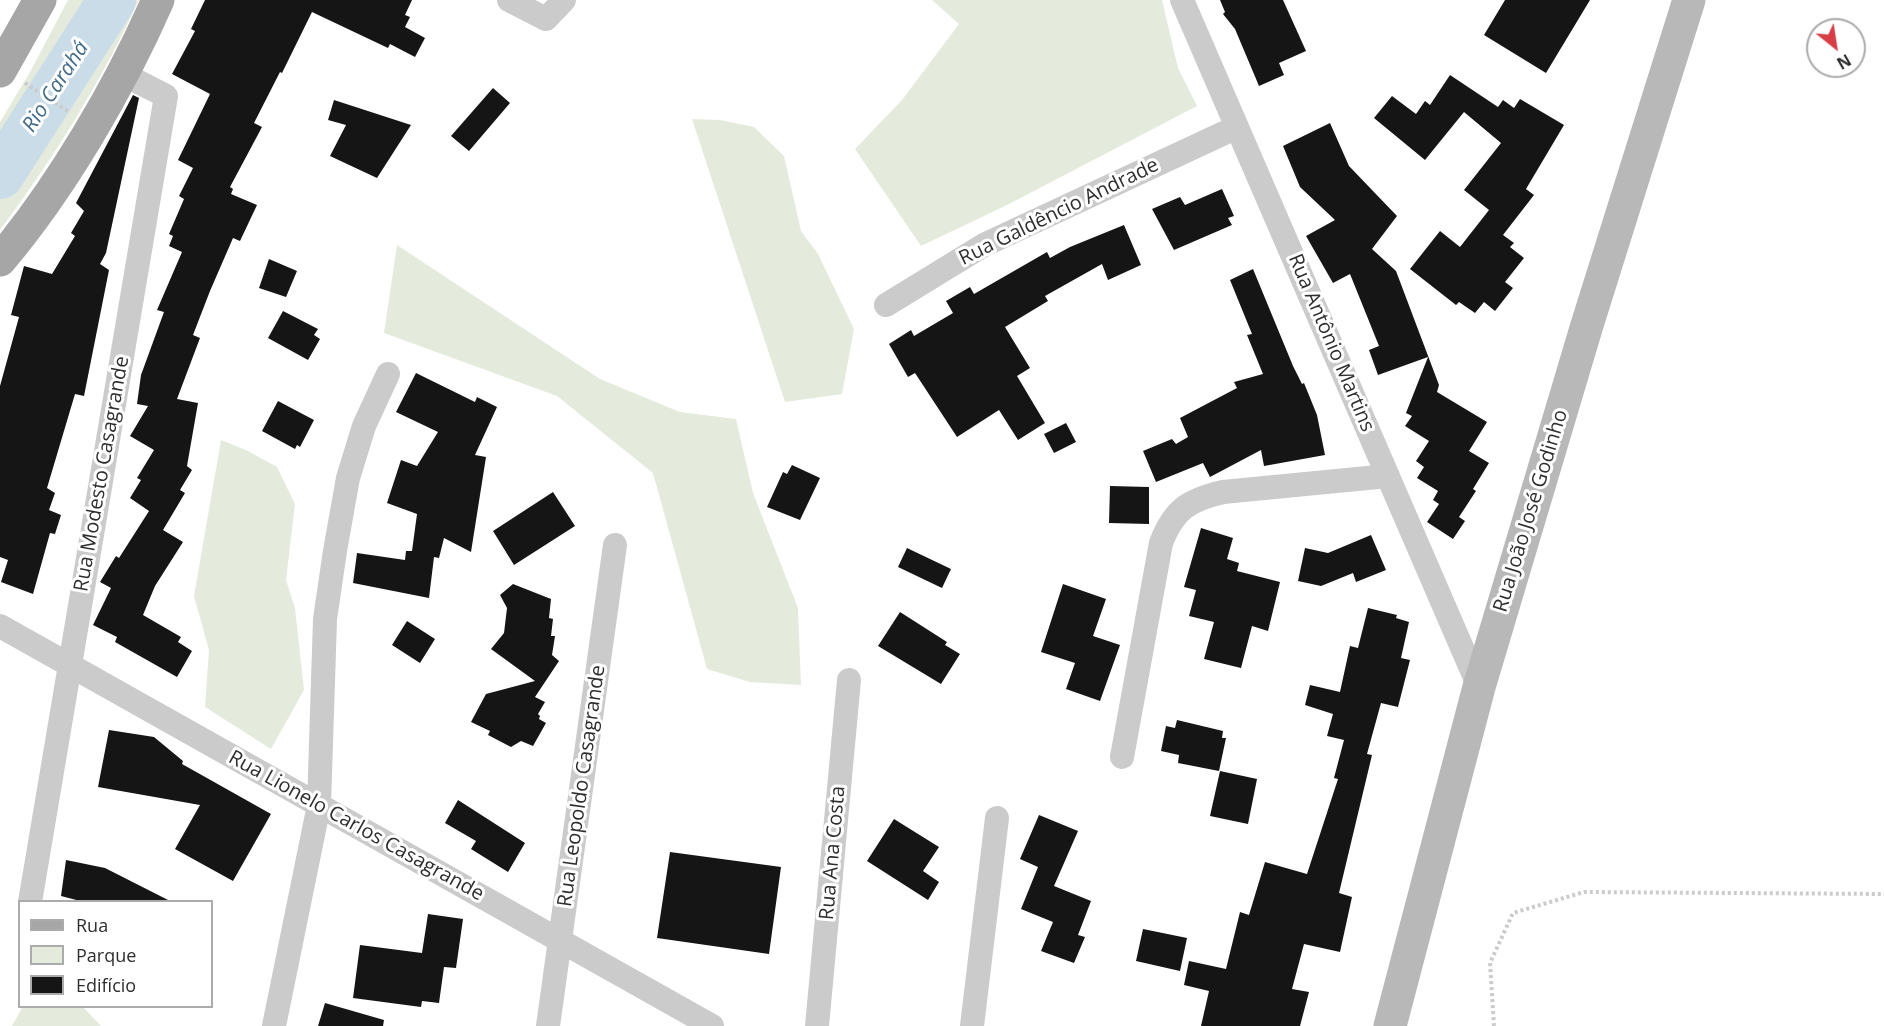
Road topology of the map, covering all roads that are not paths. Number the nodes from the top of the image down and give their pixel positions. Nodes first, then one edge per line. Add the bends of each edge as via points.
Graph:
1 (40, 0) edge
2 (158, 0) edge
3 (509, 0) edge
4 (564, 0) edge
5 (1182, 0) edge
6 (1689, 0) edge
7 (0, 71) edge
8 (121, 73) junction
9 (1237, 127) junction
10 (0, 260) edge
11 (886, 305) dead end
12 (388, 374) dead end
13 (1388, 476) junction
14 (615, 545) dead end
15 (0, 626) edge
16 (69, 665) junction
17 (849, 680) dead end
18 (1479, 687) junction
19 (1122, 757) dead end
20 (319, 805) junction
21 (997, 818) dead end
22 (30, 900) edge
23 (560, 941) junction
24 (274, 1026) edge
25 (549, 1026) edge
26 (712, 1026) edge
27 (817, 1026) edge
28 (972, 1026) edge
29 (1390, 1026) edge

1 - 7 main road
2 - 8 main road
3 - 4 street via 546,19
5 - 9 street, Rua Antônio Martins
6 - 18 street, Rua João José Godinho via 1583,336
8 - 10 main road via 48,197
8 - 16 street, Rua Modesto Casagrande via 166,96
9 - 11 street, Rua Galdêncio Andrade via 984,245
9 - 13 street, Rua Antônio Martins
12 - 20 street via 364,426 348,478 335,551 325,619
13 - 18 street, Rua Antônio Martins
13 - 19 street via 1223,492 1200,498 1169,522 1161,543
14 - 23 street, Rua Leopoldo Casagrande
15 - 16 street, Rua Lionelo Carlos Casagrande
16 - 20 street, Rua Lionelo Carlos Casagrande
16 - 22 street, Rua Modesto Casagrande
17 - 27 street, Rua Ana Costa
18 - 29 street, Rua João José Godinho
20 - 23 street, Rua Lionelo Carlos Casagrande
20 - 24 street
21 - 28 street
23 - 25 street, Rua Leopoldo Casagrande
23 - 26 street, Rua Lionelo Carlos Casagrande

